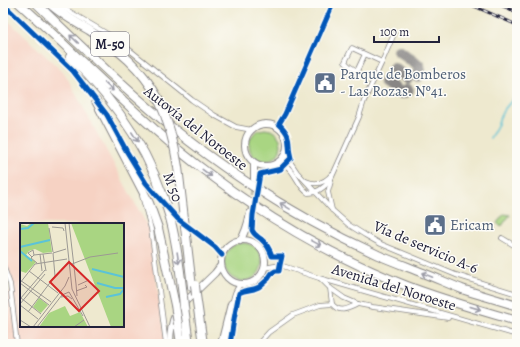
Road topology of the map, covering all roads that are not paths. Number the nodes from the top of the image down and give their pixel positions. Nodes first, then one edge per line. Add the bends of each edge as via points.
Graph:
1 (14, 3) edge
2 (19, 3) edge
3 (36, 3) edge
4 (49, 3) edge
5 (58, 3) edge
6 (3, 5) edge
7 (394, 34) dead end
8 (365, 54) junction
9 (382, 62) junction
10 (96, 101) junction
11 (252, 130) junction
12 (285, 152) junction
13 (254, 163) junction
14 (276, 163) junction
15 (263, 166) junction
16 (335, 171) junction
17 (331, 179) junction
18 (137, 180) junction
19 (304, 180) junction
20 (315, 192) junction
21 (157, 196) dead end
22 (332, 210) junction
23 (250, 213) tunnel mouth
24 (248, 224) junction
25 (194, 231) tunnel mouth
26 (502, 238) dead end
27 (240, 240) junction
28 (251, 242) junction
29 (517, 247) edge
30 (222, 255) junction
31 (3, 265) edge
32 (221, 266) junction
33 (264, 268) junction
34 (319, 278) junction
35 (241, 284) junction
36 (330, 288) junction
37 (517, 294) edge
38 (195, 297) junction
39 (232, 304) junction
40 (332, 304) junction
41 (358, 304) junction
42 (517, 306) edge
43 (463, 320) junction
44 (517, 320) edge
45 (517, 336) edge
46 (17, 344) edge
47 (169, 344) edge
48 (181, 344) edge
49 (189, 344) edge
50 (199, 344) edge
51 (203, 344) edge
52 (222, 344) edge
53 (228, 344) edge
54 (258, 344) edge

1 -> 49 highway, M 50 / M-50, bridge via 97,85 138,142 155,176 170,219
2 -> 44 highway, Autovía del Noroeste via 187,158 266,214 341,256 407,286
42 -> 3 highway, Autovía del Noroeste via 462,289 379,255 338,236 274,200 210,157 151,110
4 - 38 highway, M-50, bridge via 122,53 148,81 158,98 175,149
5 - 11 street via 116,39 192,100 224,121 236,127
6 - 10 street via 73,71
7 - 9 street
8 - 8 street via 352,48 345,62 357,71
8 - 9 street
9 - 16 street
10 - 18 highway
10 - 21 street via 146,183
11 - 12 street via 264,125 277,128 285,138
11 - 13 street via 246,139 245,150
12 - 14 street
12 - 19 street, Vía de servicio A-6 via 296,172
13 - 15 street
13 - 15 street via 254,179
14 - 15 street
14 - 20 street, Vía de servicio A-6 via 286,166 304,191
16 - 17 street
16 - 19 street via 320,184
17 - 20 street
17 - 22 street via 328,192
18 - 47 street via 151,229
18 - 48 highway, bridge via 158,228
19 - 20 street, Vía de servicio A-6
20 - 22 street, Vía de servicio A-6
22 - 37 street, Vía de servicio A-6 via 349,225 381,244 456,275
23 - 24 street
24 - 27 street
24 - 28 street
25 - 30 street
26 - 29 street
27 - 28 street
27 - 30 street via 229,245
28 - 33 street via 261,250
30 - 32 street
31 - 46 street via 10,284
32 - 35 street via 226,277
32 - 47 street via 177,312 171,325
33 - 34 street, Avenida del Noroeste via 280,265
33 - 35 street via 255,280
34 - 36 street
34 - 43 street, Avenida del Noroeste
35 - 39 street via 235,292
36 - 40 street
36 - 41 street
38 - 50 highway, M-50
38 - 51 highway
39 - 52 highway
39 - 53 street
40 - 41 street via 344,310
40 - 54 street via 320,305 293,315 269,332
41 - 43 street
43 - 45 street, Avenida del Noroeste

